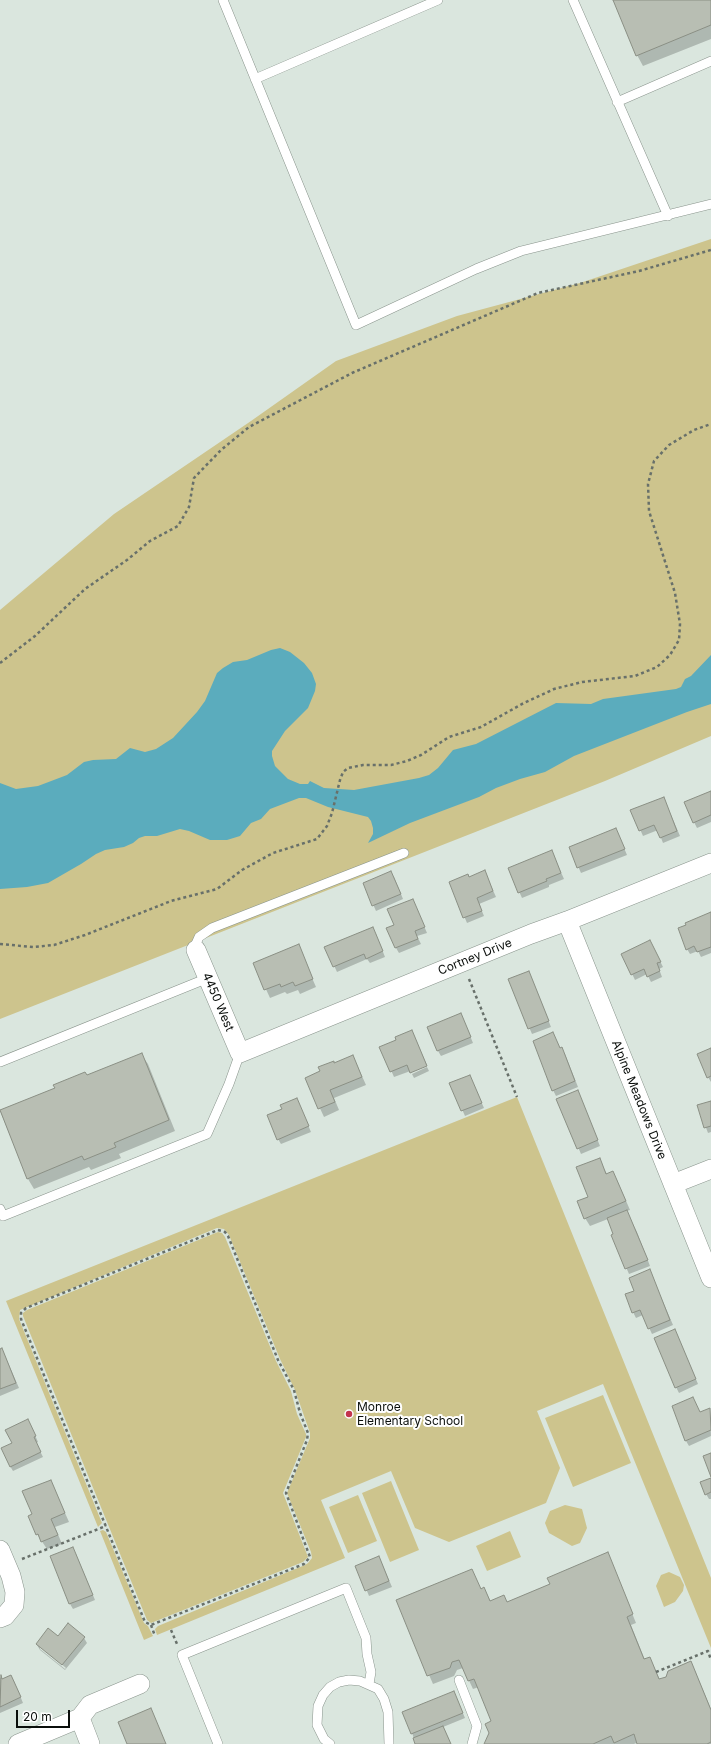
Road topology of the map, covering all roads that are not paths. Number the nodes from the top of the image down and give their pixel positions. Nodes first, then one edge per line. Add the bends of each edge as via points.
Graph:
1 (223, 0) edge
2 (438, 0) edge
3 (573, 0) edge
4 (711, 61) edge
5 (255, 79) junction
6 (617, 102) junction
7 (711, 204) edge
8 (668, 216) junction
9 (404, 853) dead end
10 (711, 863) edge
11 (567, 921) junction
12 (196, 950) joint
13 (208, 978) junction
14 (240, 1053) junction
15 (0, 1062) edge
16 (711, 1169) edge
17 (673, 1184) junction
18 (0, 1209) edge
19 (711, 1278) edge
20 (0, 1550) edge
21 (0, 1618) edge
22 (459, 1680) dead end
23 (140, 1684) dead end
24 (369, 1684) junction
25 (80, 1718) junction
26 (18, 1744) edge
27 (90, 1744) edge
28 (218, 1744) edge
29 (330, 1744) edge
30 (389, 1744) edge
31 (472, 1744) edge

1 - 5 lane
2 - 5 lane
3 - 6 lane
4 - 6 lane
5 - 8 lane via 356,325 476,268 521,251
6 - 8 lane
7 - 8 lane
9 - 12 lane via 212,928 199,937
10 - 11 street, Cortney Drive
11 - 14 street, Cortney Drive
11 - 17 street, Alpine Meadows Drive
12 - 13 street, 4450 West
13 - 14 street, 4450 West
13 - 15 lane
14 - 18 lane via 207,1134 3,1216
16 - 17 street
17 - 19 street, Alpine Meadows Drive
20 - 21 street via 15,1592 14,1605
22 - 31 lane via 477,1726
23 - 25 street via 90,1705
24 - 28 lane via 371,1672 366,1638 346,1588 182,1656
24 - 29 lane via 349,1680 339,1682 322,1695 318,1706 317,1725 324,1739
24 - 30 lane via 378,1689 384,1699 388,1712
25 - 26 street
25 - 27 street

